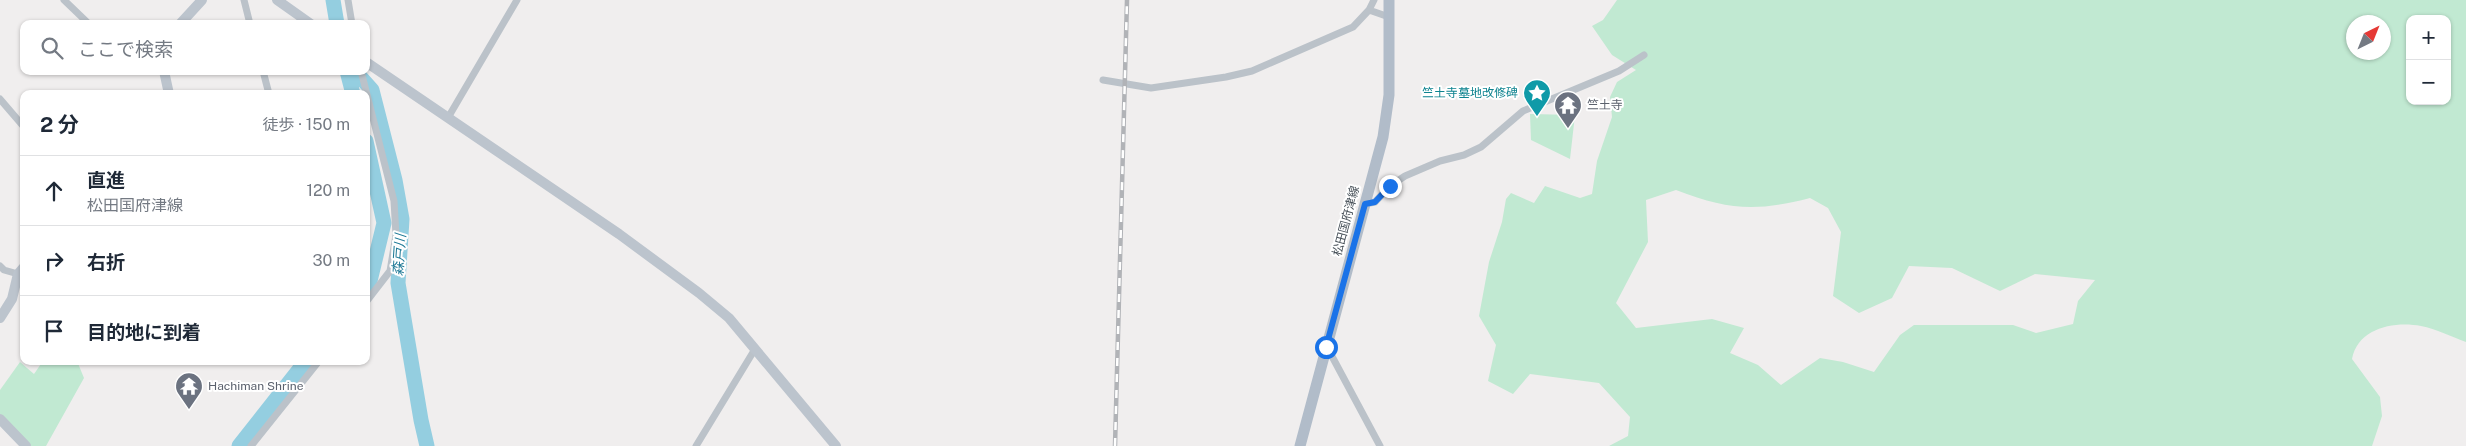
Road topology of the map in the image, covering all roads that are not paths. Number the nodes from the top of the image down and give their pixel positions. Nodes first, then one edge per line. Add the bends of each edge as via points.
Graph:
1 (64, 0) edge
2 (202, 0) edge
3 (244, 0) edge
4 (278, 0) edge
5 (348, 0) edge
6 (516, 0) edge
7 (1374, 0) edge
8 (1389, 0) edge
9 (1369, 10) junction
10 (1390, 17) junction
11 (85, 20) edge
12 (184, 20) edge
13 (249, 20) edge
14 (306, 20) edge
15 (351, 20) edge
16 (1644, 55) dead end
17 (370, 65) edge
18 (165, 75) edge
19 (264, 75) edge
20 (362, 75) edge
21 (1104, 80) dead end
22 (168, 90) edge
23 (268, 90) edge
24 (366, 90) edge
25 (0, 99) edge
26 (370, 106) edge
27 (449, 116) junction
28 (20, 122) edge
29 (1365, 204) junction
30 (0, 266) edge
31 (20, 270) edge
32 (20, 273) edge
33 (370, 297) edge
34 (0, 318) edge
35 (1326, 347) junction
36 (755, 349) junction
37 (316, 365) edge
38 (0, 419) edge
39 (26, 446) edge
40 (251, 446) edge
41 (696, 446) edge
42 (836, 446) edge
43 (1300, 446) edge
44 (1380, 446) edge

1 - 11 street
2 - 12 street
3 - 13 street
4 - 14 street
5 - 15 street
6 - 27 street
7 - 9 street
8 - 10 main road, 松田国府津線
9 - 10 street
9 - 21 street via 1353,27 1252,71 1151,88
10 - 29 main road, 松田国府津線 via 1389,95 1383,137
16 - 29 street via 1619,71 1523,112 1481,147 1405,176 1375,202
17 - 27 street
18 - 22 street
19 - 23 street
20 - 24 street
25 - 28 street
26 - 33 street via 394,201 396,235 390,271
27 - 36 street via 700,293 729,318
29 - 35 main road, 松田国府津線
30 - 31 street via 4,270
32 - 34 street via 12,299
35 - 43 main road, 松田国府津線
35 - 44 street
36 - 41 street
36 - 42 street
37 - 40 street
38 - 39 street

